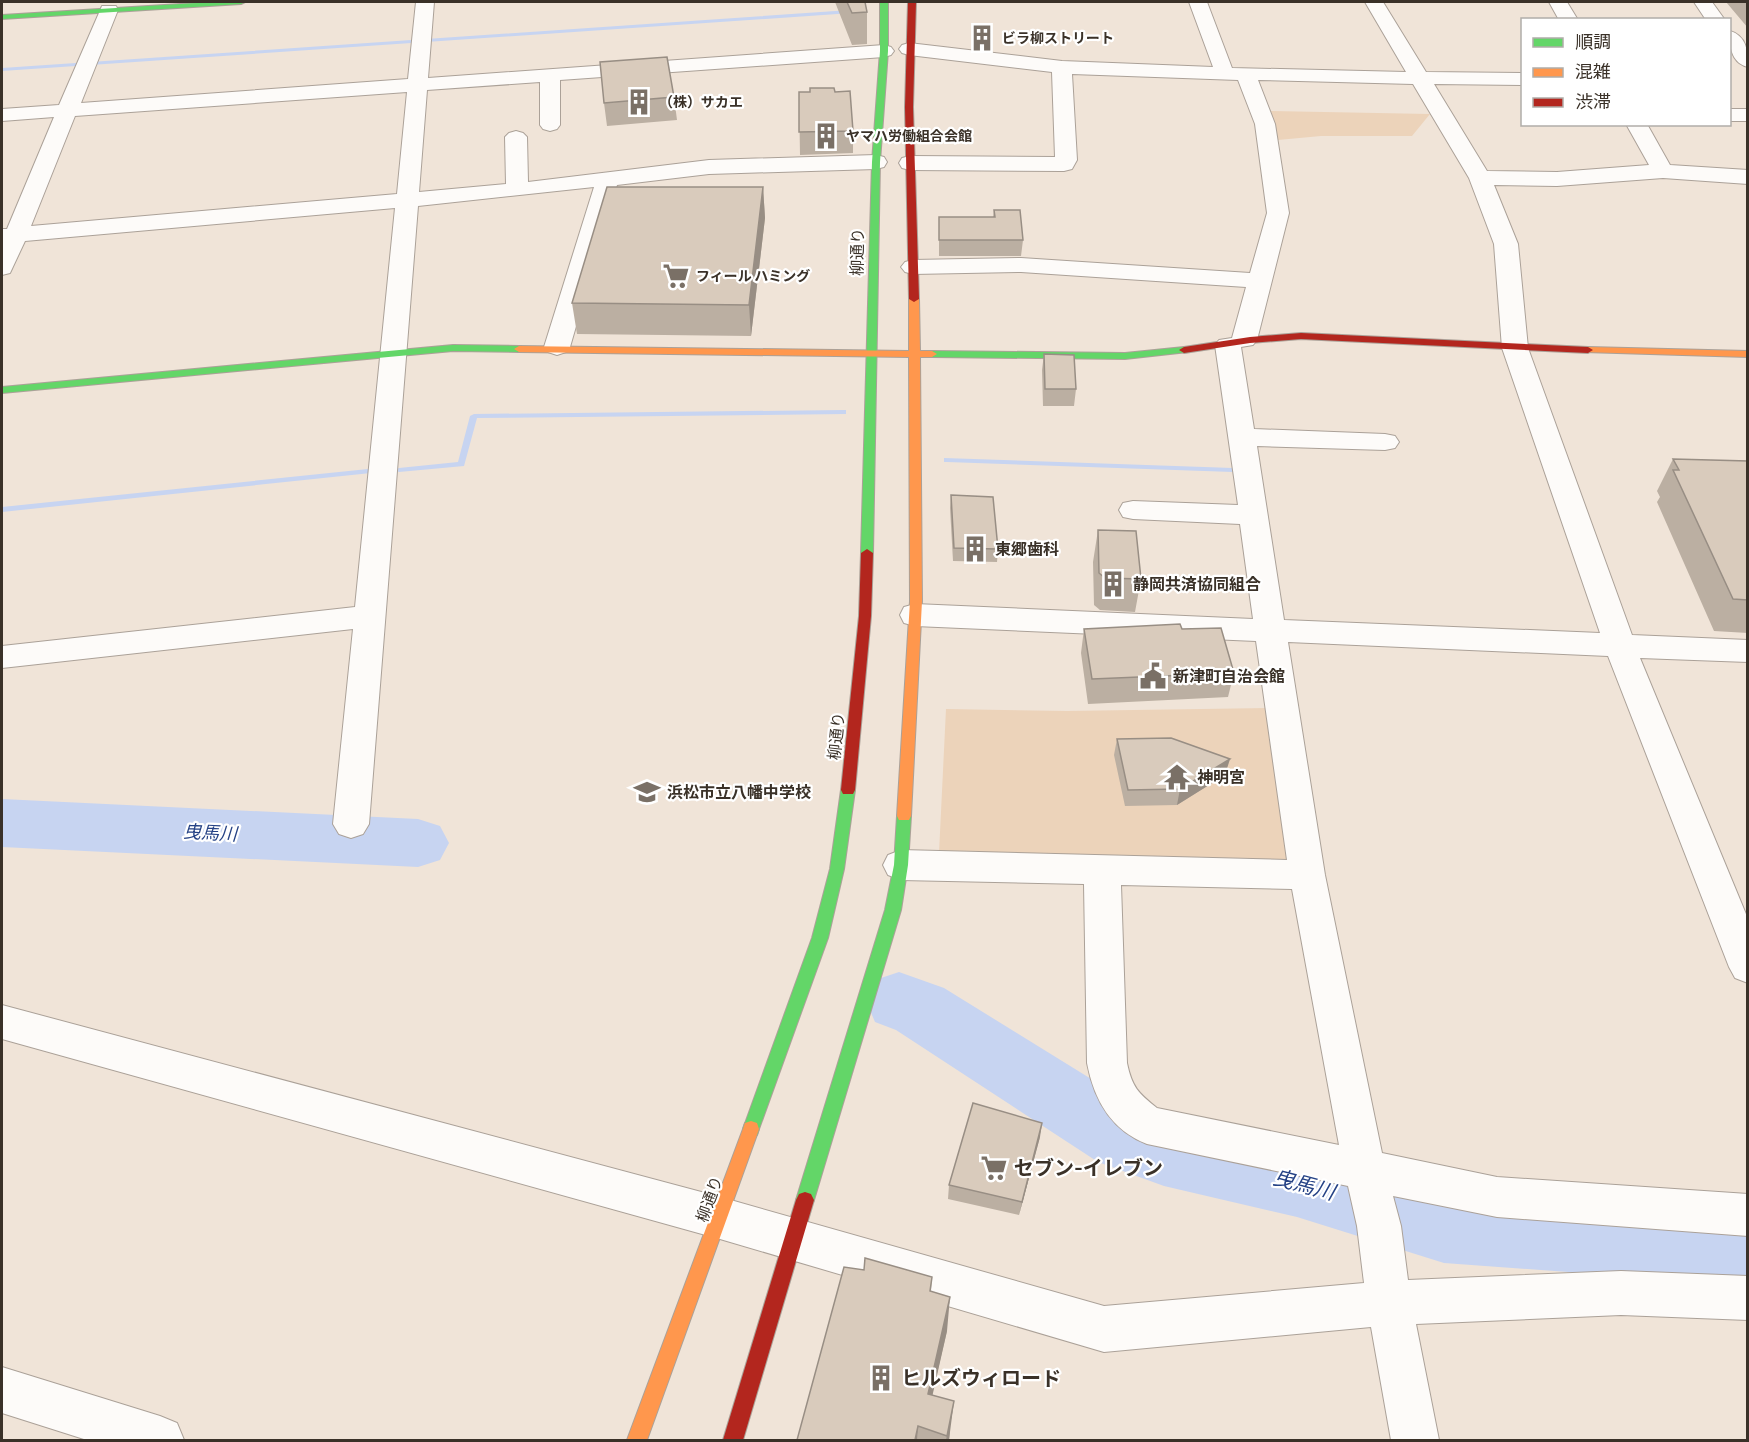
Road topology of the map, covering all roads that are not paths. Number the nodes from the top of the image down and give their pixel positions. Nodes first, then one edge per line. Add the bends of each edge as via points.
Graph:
1 (241, 2) edge
2 (425, 2) edge
3 (884, 2) edge
4 (912, 2) edge
5 (1198, 2) edge
6 (1374, 2) edge
7 (1558, 2) edge
8 (1703, 2) edge
9 (111, 6) edge
10 (2, 17) edge
11 (1568, 18) edge
12 (1715, 18) edge
13 (1731, 38) edge
14 (909, 49) junction
15 (884, 51) junction
16 (1748, 61) edge
17 (1062, 67) junction
18 (550, 75) junction
19 (1236, 75) junction
20 (1420, 78) junction
21 (1521, 79) edge
22 (418, 85) junction
23 (66, 111) junction
24 (2, 115) edge
25 (1731, 115) edge
26 (1748, 115) edge
27 (550, 125) dead end
28 (1637, 126) edge
29 (516, 137) dead end
30 (876, 162) junction
31 (910, 163) junction
32 (1663, 171) junction
33 (1748, 177) edge
34 (1480, 178) junction
35 (608, 179) junction
36 (517, 190) junction
37 (407, 201) junction
38 (9, 236) edge
39 (913, 267) junction
40 (2, 268) edge
41 (1259, 281) junction
42 (1236, 343) junction
43 (557, 347) junction
44 (1515, 348) junction
45 (394, 353) junction
46 (871, 354) junction
47 (1748, 354) edge
48 (916, 355) junction
49 (2, 390) edge
50 (1241, 437) junction
51 (1385, 441) dead end
52 (1133, 510) dead end
53 (1253, 515) junction
54 (915, 615) junction
55 (370, 616) junction
56 (1269, 631) junction
57 (1620, 646) junction
58 (1748, 651) edge
59 (2, 657) edge
60 (351, 824) dead end
61 (901, 864) junction
62 (1102, 870) junction
63 (1307, 875) junction
64 (1748, 967) edge
65 (2, 1022) edge
66 (1367, 1176) junction
67 (1748, 1215) edge
68 (720, 1218) junction
69 (793, 1240) junction
70 (1748, 1298) edge
71 (1389, 1303) junction
72 (2, 1390) edge
73 (160, 1440) edge
74 (637, 1440) edge
75 (733, 1440) edge
76 (1415, 1440) edge

1 - 9 street
2 - 22 street
3 - 15 street, 柳通り
4 - 14 street
5 - 19 street
6 - 20 street
7 - 11 street
8 - 12 street
9 - 10 street
9 - 23 street
13 - 16 street
14 - 17 street
14 - 31 street
15 - 18 street
15 - 30 street, 柳通り
17 - 19 street
17 - 31 street via 1064,164
18 - 22 street
18 - 27 street
19 - 20 street
19 - 41 street via 1265,124 1278,213
20 - 21 street
20 - 34 street
22 - 23 street
22 - 37 street
23 - 24 street
23 - 38 street
25 - 26 street
28 - 32 street
29 - 36 street
30 - 35 street via 709,167
30 - 46 street, 柳通り
31 - 39 street
32 - 33 street
32 - 34 street via 1557,179
34 - 44 street via 1506,244
35 - 36 street
35 - 43 street
36 - 37 street
37 - 38 street
37 - 45 street
38 - 40 street
39 - 41 street via 1021,265
39 - 48 street
41 - 42 street
42 - 44 street via 1305,337
42 - 48 street via 1125,356
42 - 50 street
43 - 45 street
43 - 46 street
44 - 47 street
44 - 57 street
45 - 49 street
45 - 55 street
46 - 48 street
46 - 68 street, 柳通り via 865,616 837,869 820,938
48 - 54 street
50 - 51 street
50 - 53 street
52 - 53 street
53 - 56 street
54 - 56 street
54 - 61 street
55 - 59 street
55 - 60 street
56 - 57 street
56 - 63 street
57 - 58 street
57 - 64 street
61 - 62 street
61 - 69 street via 893,910
62 - 63 street
62 - 66 street via 1107,1063 1112,1089 1121,1104 1147,1125
63 - 66 street
65 - 68 street
66 - 67 street via 1497,1197
66 - 71 street via 1379,1226
68 - 69 street
68 - 74 street, 柳通り
69 - 71 street via 1104,1329
69 - 75 street
70 - 71 street via 1621,1293
71 - 76 street
72 - 73 street

